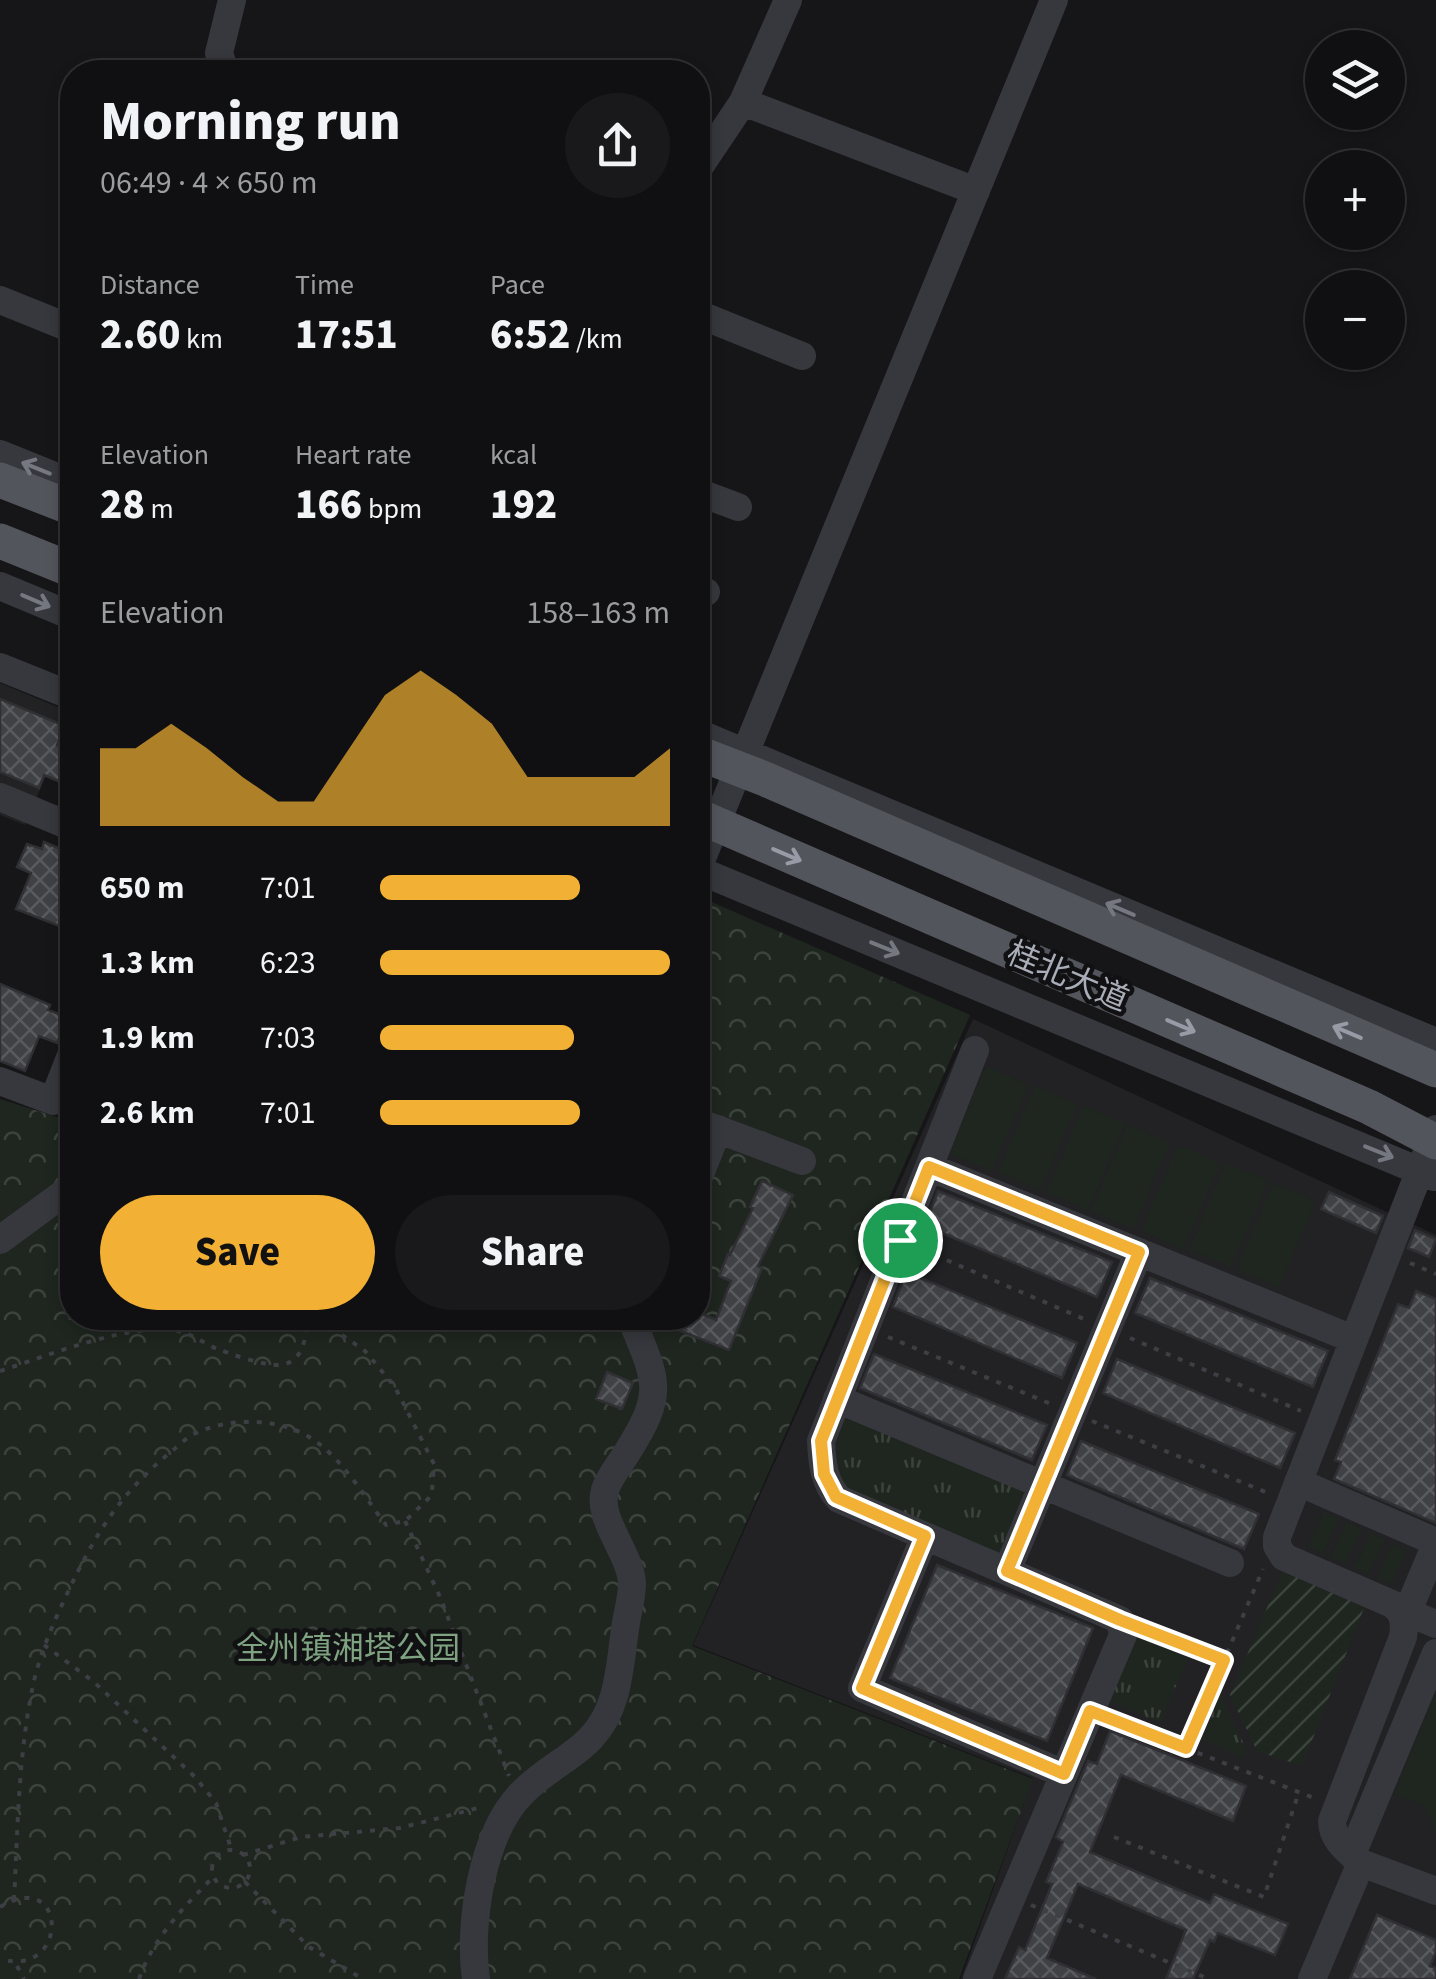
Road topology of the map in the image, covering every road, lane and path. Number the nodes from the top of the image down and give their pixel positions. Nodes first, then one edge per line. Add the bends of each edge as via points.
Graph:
1 (232, 0) edge
2 (788, 0) edge
3 (1054, 0) edge
4 (222, 60) edge
5 (743, 102) junction
6 (710, 151) edge
7 (976, 191) junction
8 (0, 300) edge
9 (710, 319) edge
10 (60, 324) edge
11 (802, 356) dead end
12 (0, 454) edge
13 (60, 478) edge
14 (0, 480) edge
15 (710, 497) edge
16 (60, 503) edge
17 (738, 508) dead end
18 (0, 541) edge
19 (60, 565) edge
20 (0, 586) edge
21 (60, 611) edge
22 (0, 667) edge
23 (60, 691) edge
24 (710, 740) edge
25 (710, 755) edge
26 (743, 761) junction
27 (0, 797) edge
28 (710, 815) edge
29 (60, 821) edge
30 (710, 821) edge
31 (710, 874) edge
32 (1436, 1042) edge
33 (975, 1050) dead end
34 (1436, 1070) edge
35 (0, 1081) edge
36 (60, 1084) edge
37 (710, 1127) edge
38 (1432, 1152) edge
39 (802, 1162) dead end
40 (929, 1167) junction
41 (60, 1196) edge
42 (0, 1240) edge
43 (1139, 1252) junction
44 (1388, 1253) junction
45 (1436, 1274) edge
46 (143, 1330) edge
47 (168, 1330) edge
48 (305, 1330) edge
49 (335, 1330) edge
50 (636, 1330) edge
51 (1354, 1339) junction
52 (0, 1372) edge
53 (837, 1399) junction
54 (1298, 1482) junction
55 (1042, 1485) junction
56 (406, 1521) junction
57 (925, 1536) junction
58 (1276, 1537) junction
59 (1436, 1543) edge
60 (1230, 1563) dead end
61 (1007, 1571) junction
62 (1404, 1611) junction
63 (1120, 1620) junction
64 (1436, 1624) edge
65 (44, 1645) junction
66 (1436, 1653) edge
67 (1224, 1660) junction
68 (1090, 1711) junction
69 (1186, 1748) junction
70 (1064, 1774) junction
71 (1299, 1792) junction
72 (518, 1798) junction
73 (1337, 1807) junction
74 (1114, 1837) dead end
75 (232, 1850) junction
76 (244, 1855) junction
77 (1357, 1859) junction
78 (214, 1876) junction
79 (244, 1882) junction
80 (1436, 1891) edge
81 (1013, 1897) junction
82 (14, 1900) junction
83 (0, 1906) edge
84 (0, 1958) edge
85 (17, 1966) junction
86 (24, 1979) edge
87 (139, 1979) edge
88 (363, 1979) edge
89 (476, 1979) edge
90 (978, 1979) edge
91 (1209, 1979) edge
92 (1312, 1979) edge

1 - 4 street
2 - 5 street
3 - 7 street
5 - 6 street
5 - 7 street
7 - 26 street
8 - 10 street
9 - 11 street
13 -> 12 street
14 - 16 main road
15 - 17 street
18 - 19 main road
20 -> 21 street
22 - 23 street
24 - 26 street
25 - 26 main road, 桂北大道
26 - 28 street
32 -> 26 street
34 -> 26 main road, 桂北大道
27 - 29 street
30 -> 38 main road, 桂北大道 via 1369,1107
31 -> 38 street
33 - 40 street
35 - 36 street via 54,1100
37 - 39 street
38 - 44 street
40 - 43 street
40 - 53 street
41 - 42 street
43 - 51 street
43 - 55 street
44 - 45 path
44 - 51 street
46 - 52 path
47 - 48 path via 278,1366 301,1352
49 - 56 path via 364,1351 395,1388 434,1464 428,1499
50 - 72 street via 654,1397 604,1492 632,1584 614,1695 584,1747
51 - 54 street
53 - 55 street
53 - 57 street via 821,1441 832,1491
54 - 58 street
54 - 59 street
55 - 60 street
55 - 61 street
56 - 65 path via 386,1524 328,1450 294,1429 221,1424 193,1434 114,1508
56 - 72 path
57 - 61 street
57 - 70 street via 862,1688
58 - 62 street via 1284,1557
58 - 67 path
59 - 62 street
61 - 63 street
62 - 64 street
62 - 73 street via 1403,1637
63 - 67 path
63 - 68 street via 1122,1635
65 - 75 path via 94,1682 196,1778 216,1803
65 - 82 path via 24,1735
66 - 77 street
67 - 69 path
68 - 69 path
68 - 70 street
69 - 71 path
70 - 81 street
71 - 73 path
71 - 74 path via 1264,1897
72 - 76 path via 400,1828 301,1837
72 - 89 street via 502,1820 479,1886
73 - 77 street via 1332,1831
75 - 76 path
75 - 78 path via 216,1858
76 - 79 path via 250,1872
77 - 80 street
77 - 92 street
78 - 79 path via 227,1888
78 - 87 path via 174,1918
79 - 88 path via 309,1948
81 - 90 street
81 - 91 path
82 - 83 path
82 - 85 path via 41,1907 54,1935 42,1958
84 - 85 path
85 - 86 path

